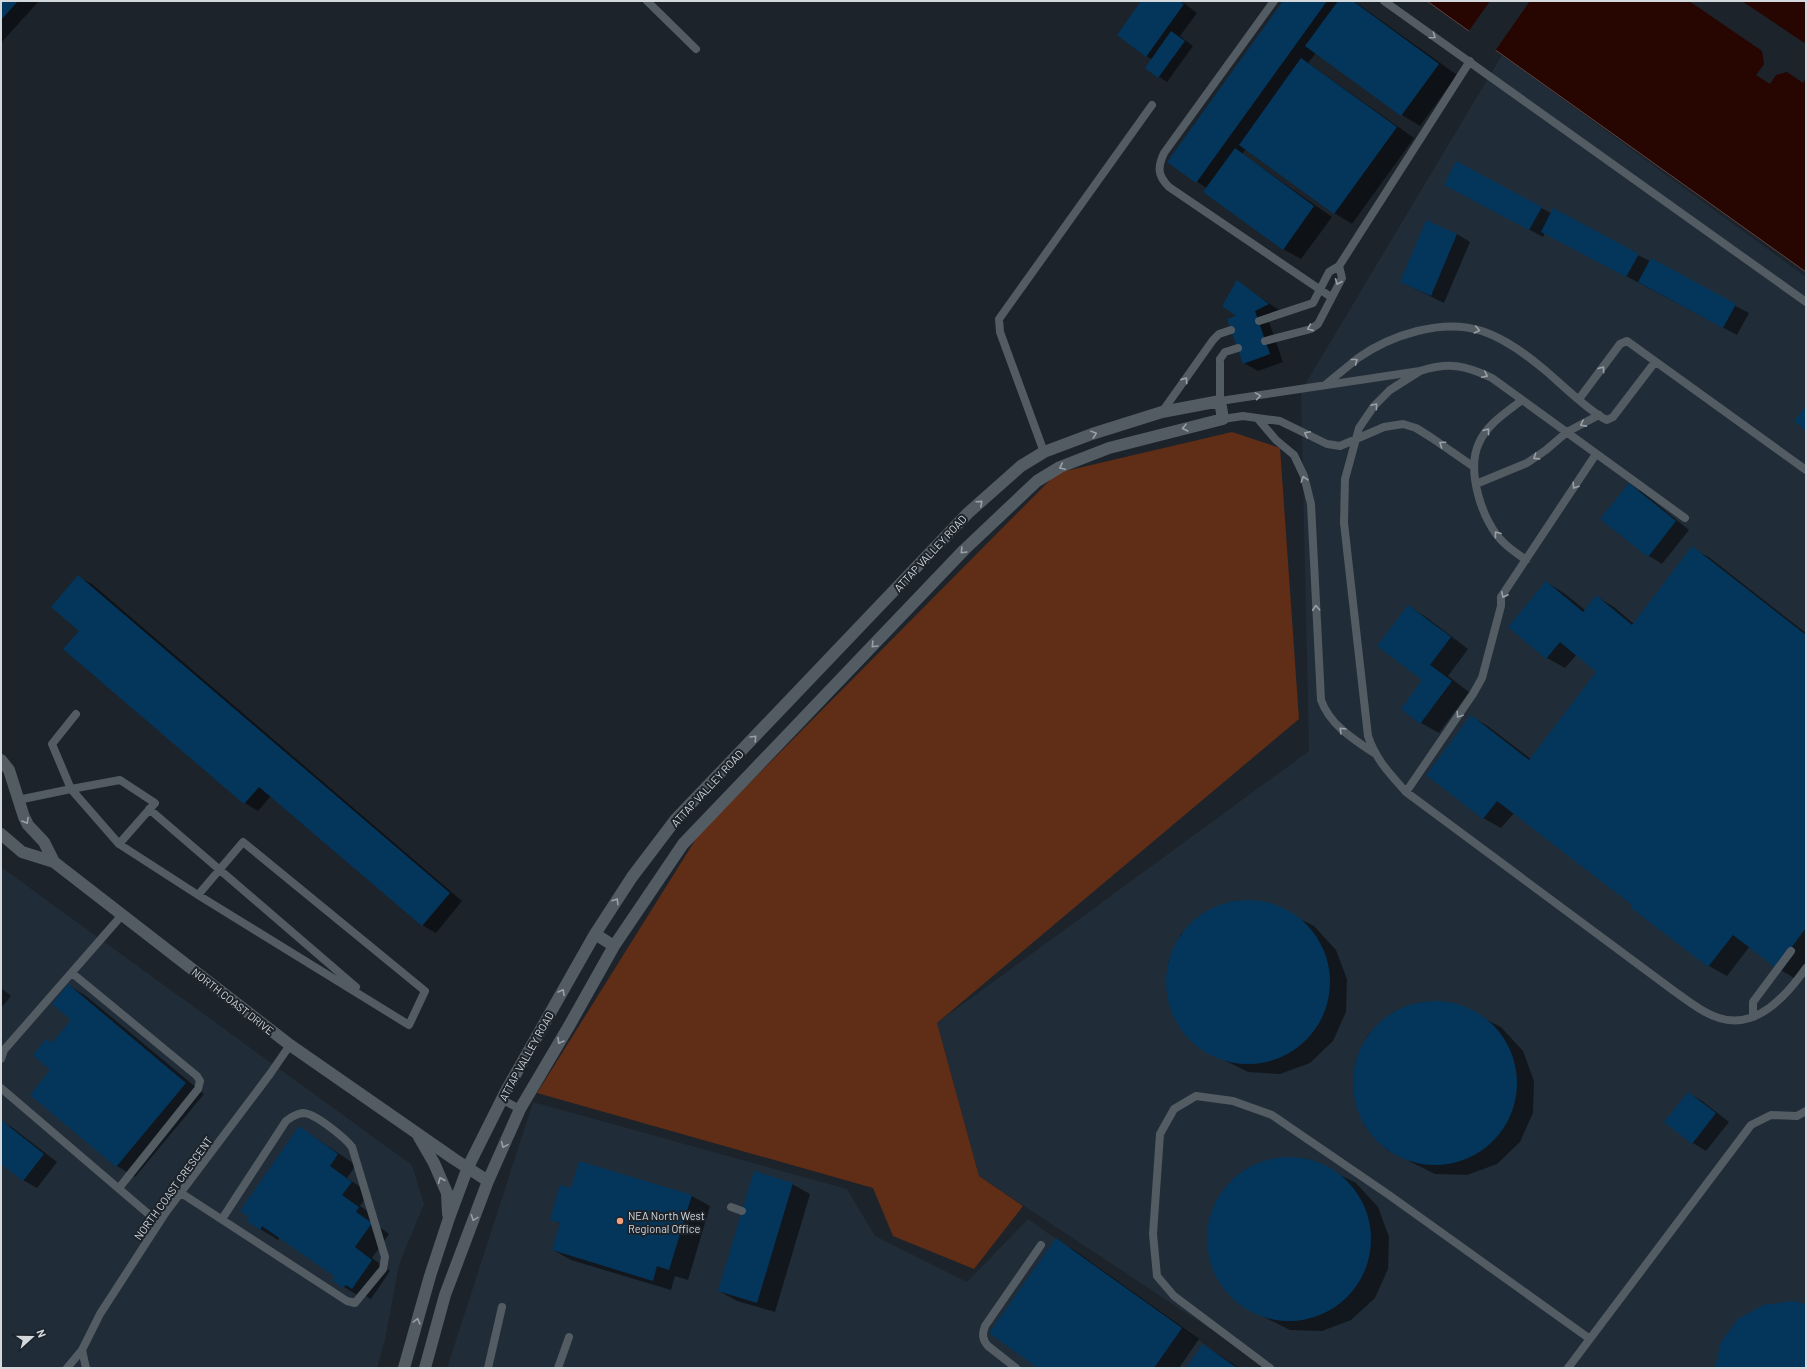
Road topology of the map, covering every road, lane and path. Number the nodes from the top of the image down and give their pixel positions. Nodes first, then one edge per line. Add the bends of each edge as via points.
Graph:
1 (647, 1) edge
2 (1274, 1) edge
3 (1384, 1) edge
4 (696, 49) dead end
5 (1470, 61) junction
6 (1152, 104) dead end
7 (1339, 266) junction
8 (1320, 290) junction
9 (1331, 297) junction
10 (1806, 302) edge
11 (1259, 321) dead end
12 (1231, 330) dead end
13 (1265, 341) dead end
14 (1238, 348) dead end
15 (1655, 362) junction
16 (1420, 371) junction
17 (1325, 386) junction
18 (1579, 399) junction
19 (1522, 400) junction
20 (1220, 402) junction
21 (1162, 412) junction
22 (1599, 415) junction
23 (1223, 419) junction
24 (1258, 419) junction
25 (1567, 432) junction
26 (1356, 439) junction
27 (1044, 452) junction
28 (1596, 454) junction
29 (1474, 467) junction
30 (1806, 470) edge
31 (1476, 484) junction
32 (1686, 518) dead end
33 (1526, 560) junction
34 (76, 714) dead end
35 (1374, 753) junction
36 (1, 760) edge
37 (71, 789) junction
38 (1406, 792) junction
39 (18, 800) junction
40 (150, 809) junction
41 (1, 834) edge
42 (119, 844) junction
43 (54, 862) junction
44 (221, 869) junction
45 (198, 895) junction
46 (122, 915) junction
47 (595, 934) junction
48 (614, 946) junction
49 (1791, 951) dead end
50 (1806, 968) edge
51 (72, 973) junction
52 (373, 1002) junction
53 (1753, 1017) junction
54 (290, 1045) junction
55 (1, 1059) edge
56 (1, 1088) edge
57 (502, 1099) junction
58 (520, 1109) junction
59 (1806, 1112) edge
60 (418, 1134) junction
61 (468, 1168) junction
62 (488, 1181) junction
63 (119, 1188) junction
64 (180, 1193) junction
65 (731, 1207) dead end
66 (742, 1211) dead end
67 (449, 1218) junction
68 (222, 1219) junction
69 (159, 1223) junction
70 (1040, 1245) dead end
71 (502, 1307) dead end
72 (569, 1337) dead end
73 (1590, 1339) junction
74 (82, 1350) junction
75 (66, 1368) edge
76 (86, 1368) edge
77 (404, 1368) edge
78 (424, 1368) edge
79 (488, 1368) edge
80 (558, 1368) edge
81 (1016, 1368) edge
82 (1270, 1368) edge
83 (1568, 1368) edge

1 - 4 lane
2 - 8 lane via 1164,153 1158,171 1169,187
3 -> 5 lane
5 - 7 lane
5 - 10 lane
6 - 27 lane via 999,319 1000,332
7 - 8 lane via 1328,272
7 -> 9 lane via 1342,278
8 - 9 lane
8 - 11 lane via 1309,306
9 -> 13 lane via 1318,324 1314,327
21 -> 12 lane via 1213,340 1219,334
14 - 20 lane via 1225,352 1220,360
18 -> 15 lane via 1623,342 1628,341
15 - 22 lane via 1613,417 1607,420
15 - 30 lane
16 - 17 lane
16 -> 19 lane via 1450,365 1472,369 1492,378
26 -> 16 lane via 1359,428 1374,406 1390,390
17 -> 18 lane via 1377,347 1403,336 1434,328 1458,326 1481,331 1503,340 1533,360
20 -> 17 lane
18 - 22 lane
19 - 25 lane
29 -> 19 lane via 1479,442 1494,422
20 - 21 street, ATTAP VALLEY ROAD
20 - 23 street
27 -> 21 street, ATTAP VALLEY ROAD
22 -> 25 lane
23 - 24 lane via 1243,416
23 -> 48 street, ATTAP VALLEY ROAD via 1109,448 1060,467 1037,481 964,550 683,844
26 -> 24 lane via 1340,446 1327,444 1280,421
35 -> 24 lane via 1348,736 1325,713 1321,700 1311,504 1304,476 1294,455 1276,440
25 - 28 lane
25 -> 31 lane via 1527,463
29 -> 26 lane via 1416,428 1403,424 1384,427
26 - 35 lane via 1345,479 1344,523 1368,736
47 -> 27 street, ATTAP VALLEY ROAD via 632,877 676,819 968,513 1021,466
28 - 32 lane
28 -> 33 lane
29 - 31 lane
33 -> 31 lane via 1503,542 1491,527
33 -> 38 lane via 1502,597 1482,678
34 - 37 lane via 52,744
35 - 38 lane via 1382,766
36 - 39 street, NORTH COAST DRIVE via 9,770
37 - 39 lane
37 - 40 lane via 120,780 155,803
37 - 42 lane
38 - 53 lane via 1693,1004 1719,1018 1736,1022
39 -> 43 street, NORTH COAST DRIVE via 28,825 44,842
40 - 42 lane
40 - 44 lane
41 - 43 street, NORTH COAST DRIVE via 22,852
42 - 45 lane
43 - 46 street, NORTH COAST DRIVE
44 - 45 lane
44 - 52 lane
44 - 52 lane via 244,842 425,991 409,1025
45 - 52 lane
46 - 51 lane
46 - 54 street, NORTH COAST DRIVE
47 - 48 street
57 -> 47 street, ATTAP VALLEY ROAD
48 -> 58 street, ATTAP VALLEY ROAD
49 - 53 lane via 1753,1002
50 - 53 lane via 1794,985 1767,1011
51 - 55 lane via 4,1050
51 - 63 lane via 197,1076 200,1082 198,1089
54 - 60 street, NORTH COAST DRIVE
54 - 64 lane, NORTH COAST CRESCENT
56 - 63 lane
57 - 58 lane
57 - 61 street, ATTAP VALLEY ROAD
58 -> 62 street, ATTAP VALLEY ROAD
59 - 73 lane via 1797,1116 1771,1115 1751,1125
60 - 61 street, NORTH COAST DRIVE
67 -> 60 street, NORTH COAST DRIVE via 447,1193
61 - 62 street, NORTH COAST DRIVE
61 - 67 street, ATTAP VALLEY ROAD
62 -> 78 street, ATTAP VALLEY ROAD via 445,1295
63 - 69 lane
64 - 68 lane
64 - 69 lane, NORTH COAST CRESCENT
65 - 66 lane
77 -> 67 street, ATTAP VALLEY ROAD
68 - 68 lane via 347,1301 355,1303 385,1264 352,1147 310,1115 303,1113 286,1121
69 - 74 lane, NORTH COAST CRESCENT via 100,1314
70 - 81 lane via 983,1332 984,1342
71 - 79 lane
72 - 80 lane
73 - 82 lane via 1272,1115 1233,1101 1196,1096 1174,1109 1160,1134 1153,1234 1157,1276 1174,1296
73 - 83 lane
74 - 75 lane, NORTH COAST CRESCENT
74 - 76 lane

